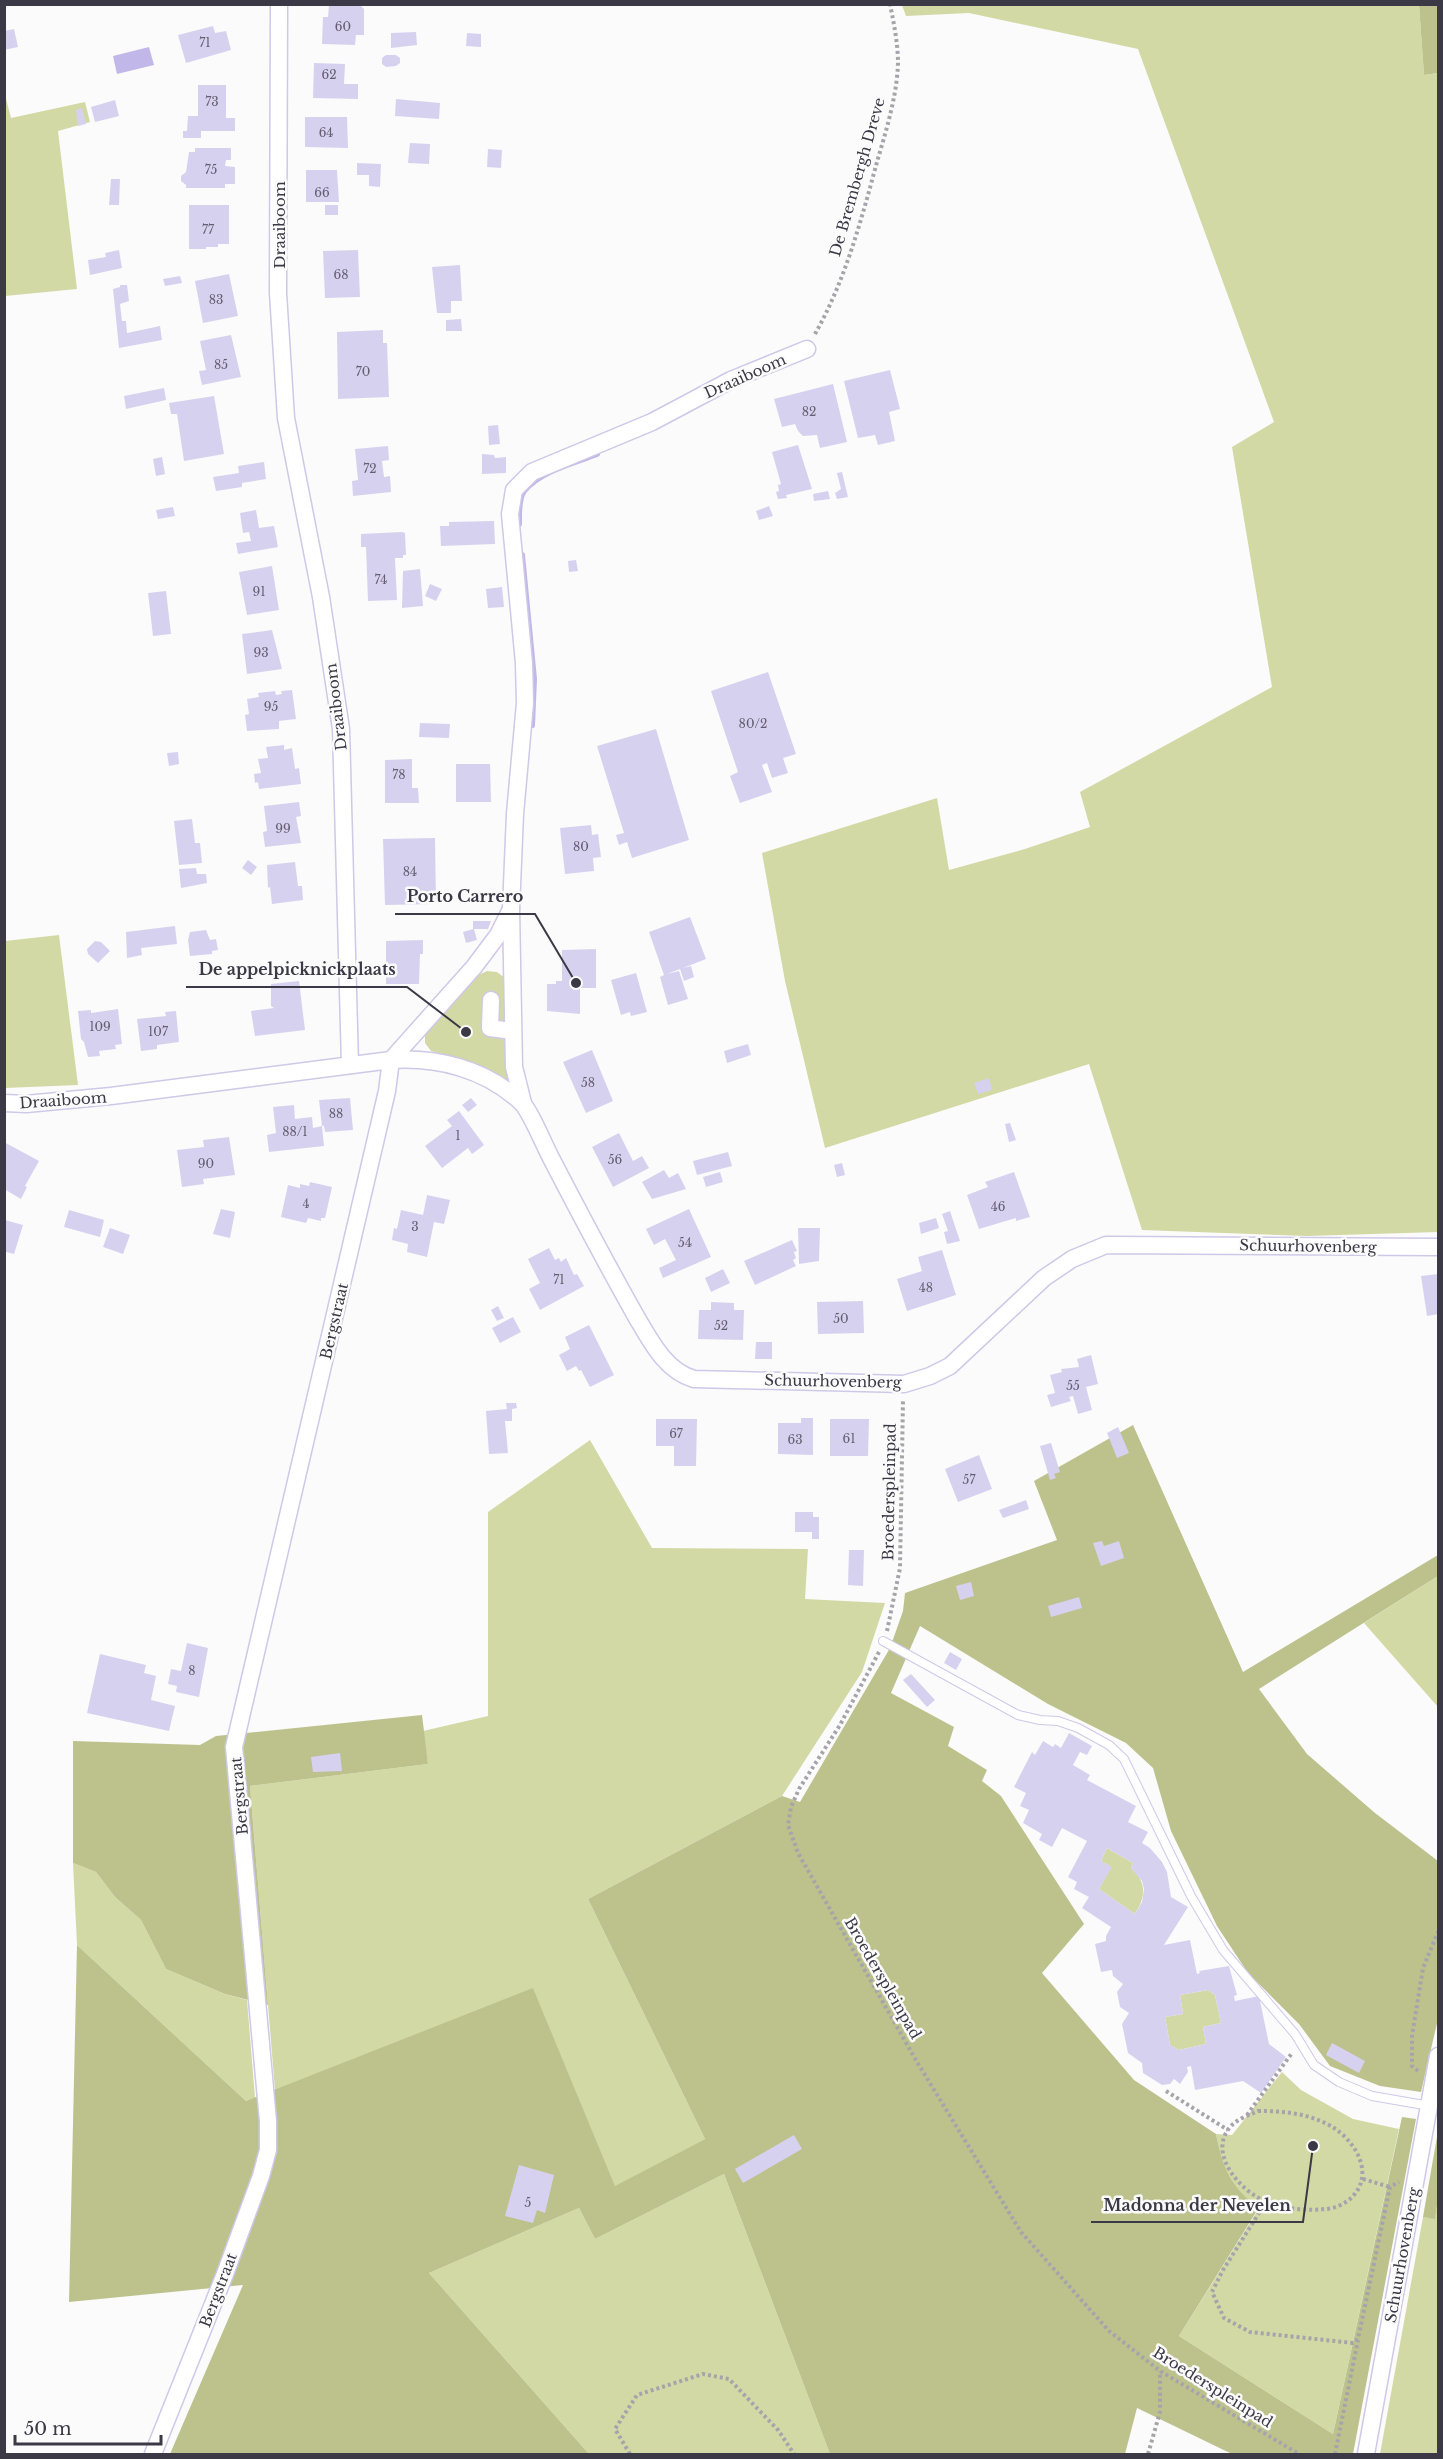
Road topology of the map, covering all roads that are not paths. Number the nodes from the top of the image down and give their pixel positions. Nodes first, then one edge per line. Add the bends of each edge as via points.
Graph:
1 (279, 4) edge
2 (807, 349) road end
3 (511, 909) junction
4 (490, 1000) dead end
5 (512, 1031) junction
6 (391, 1060) junction
7 (350, 1065) junction
8 (4, 1103) edge
9 (523, 1103) junction
10 (1438, 1247) edge
11 (883, 1641) road end
12 (1438, 2056) edge
13 (1430, 2106) junction
14 (153, 2454) edge
15 (1366, 2454) edge

1 - 7 street, Draaiboom via 278,293 286,418 321,597 341,729
2 - 3 street, Draaiboom via 731,381 652,422 532,472 514,490 510,514 525,703
3 - 5 street, Draaiboom
3 - 6 street, Draaiboom via 474,968
4 - 5 street via 490,1028
5 - 9 street, Draaiboom via 513,1067
6 - 7 street, Schuurhovenberg
6 - 9 street, Schuurhovenberg via 414,1059 473,1072
6 - 14 street, Bergstraat via 387,1091 234,1746 268,2150 225,2274
7 - 8 street, Draaiboom via 111,1096
9 - 10 street, Schuurhovenberg via 650,1341 675,1372 694,1379 904,1384 930,1376 950,1366 1044,1278 1072,1259 1106,1245
11 - 13 lane via 1018,1715 1058,1721 1109,1745 1124,1759 1191,1896 1223,1950 1295,2034 1314,2065 1338,2082 1372,2096
12 - 13 street, Schuurhovenberg
13 - 15 street, Schuurhovenberg

